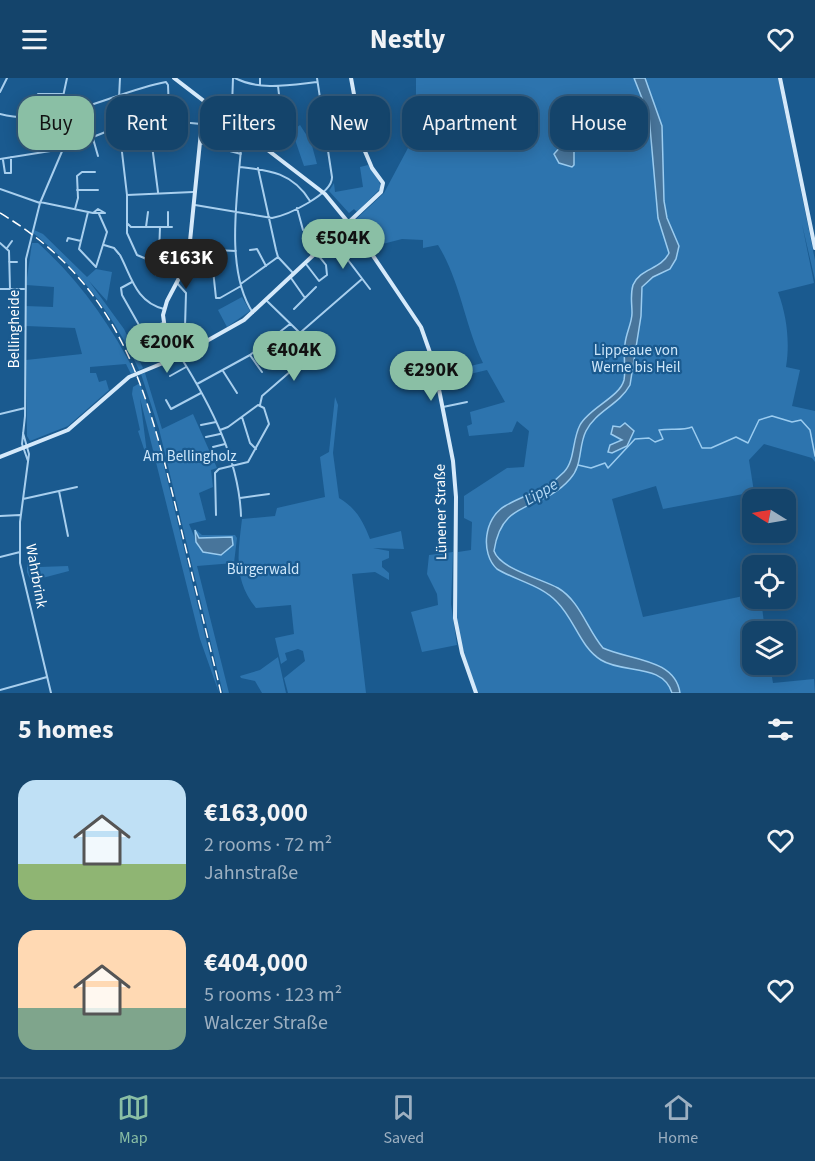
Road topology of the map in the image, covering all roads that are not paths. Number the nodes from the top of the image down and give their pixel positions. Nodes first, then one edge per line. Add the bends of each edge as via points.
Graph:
1 (7, 78) edge
2 (67, 78) edge
3 (120, 78) edge
4 (174, 78) edge
5 (234, 78) edge
6 (260, 78) edge
7 (287, 78) edge
8 (351, 78) edge
9 (780, 78) edge
10 (317, 80) edge
11 (260, 85) junction
12 (287, 85) junction
13 (278, 86) junction
14 (0, 92) edge
15 (38, 94) dead end
16 (62, 94) joint
17 (119, 95) junction
18 (168, 96) edge
19 (233, 96) edge
20 (279, 96) edge
21 (200, 98) edge
22 (94, 102) edge
23 (0, 114) edge
24 (18, 117) edge
25 (200, 134) edge
26 (94, 142) edge
27 (199, 143) junction
28 (51, 150) edge
29 (62, 150) edge
30 (121, 150) edge
31 (153, 150) edge
32 (241, 150) edge
33 (269, 150) edge
34 (241, 154) junction
35 (98, 156) dead end
36 (11, 157) junction
37 (1, 159) edge
38 (240, 167) junction
39 (258, 168) junction
40 (95, 172) dead end
41 (0, 189) edge
42 (77, 190) junction
43 (98, 190) dead end
44 (158, 192) junction
45 (193, 192) junction
46 (324, 192) junction
47 (127, 195) junction
48 (310, 201) junction
49 (40, 202) junction
50 (192, 204) junction
51 (297, 208) junction
52 (75, 210) junction
53 (88, 212) junction
54 (148, 212) dead end
55 (168, 212) dead end
56 (93, 213) junction
57 (236, 213) junction
58 (99, 214) junction
59 (267, 218) junction
60 (349, 222) junction
61 (128, 224) junction
62 (146, 227) junction
63 (160, 227) junction
64 (168, 227) junction
65 (172, 227) dead end
66 (303, 230) dead end
67 (332, 239) junction
68 (306, 240) dead end
69 (12, 241) dead end
70 (81, 241) junction
71 (67, 242) dead end
72 (0, 243) edge
73 (104, 245) junction
74 (7, 248) junction
75 (815, 248) edge
76 (250, 250) dead end
77 (237, 252) junction
78 (318, 253) junction
79 (278, 257) junction
80 (149, 260) junction
81 (9, 262) junction
82 (17, 262) dead end
83 (214, 262) dead end
84 (306, 264) junction
85 (266, 266) junction
86 (213, 270) dead end
87 (168, 274) dead end
88 (293, 276) junction
89 (362, 279) junction
90 (132, 282) junction
91 (177, 284) junction
92 (241, 285) junction
93 (316, 287) dead end
94 (0, 289) edge
95 (10, 289) junction
96 (24, 289) junction
97 (370, 289) dead end
98 (305, 298) junction
99 (267, 301) junction
100 (164, 309) junction
101 (294, 309) dead end
102 (253, 313) junction
103 (163, 323) junction
104 (290, 324) junction
105 (185, 327) dead end
106 (144, 330) junction
107 (300, 333) junction
108 (272, 340) junction
109 (152, 348) dead end
110 (315, 350) junction
111 (283, 352) dead end
112 (180, 356) junction
113 (250, 356) junction
114 (324, 362) dead end
115 (186, 367) junction
116 (223, 371) junction
117 (262, 372) dead end
118 (170, 376) dead end
119 (196, 385) junction
120 (201, 393) junction
121 (237, 393) dead end
122 (166, 400) dead end
123 (467, 402) dead end
124 (260, 405) junction
125 (443, 407) junction
126 (25, 408) junction
127 (0, 414) edge
128 (242, 417) junction
129 (216, 422) junction
130 (201, 425) dead end
131 (220, 432) junction
132 (206, 437) dead end
133 (225, 444) junction
134 (213, 447) dead end
135 (26, 448) junction
136 (256, 449) junction
137 (0, 458) edge
138 (232, 466) junction
139 (77, 487) dead end
140 (59, 491) junction
141 (269, 494) dead end
142 (240, 498) junction
143 (23, 499) junction
144 (21, 515) junction
145 (216, 515) dead end
146 (0, 516) edge
147 (241, 516) dead end
148 (68, 536) dead end
149 (20, 552) junction
150 (0, 557) edge
151 (47, 677) junction
152 (0, 690) edge
153 (51, 693) edge
154 (476, 693) edge

1 - 14 street
2 - 16 street
3 - 17 street
4 - 21 main road, Lünener Straße
5 - 11 street
5 - 19 street
6 - 11 street
7 - 12 street
8 - 60 main road via 364,149 384,185
9 - 75 main road
10 - 12 street
10 - 46 street via 333,181
11 - 13 street
12 - 13 street
13 - 20 street
15 - 16 street
17 - 18 street via 165,82
17 - 22 street
23 - 24 street
25 - 27 main road
26 - 35 street
27 - 34 street
27 - 45 main road
28 - 36 street
29 - 49 street, Bellingheide
30 - 47 street
31 - 44 street
32 - 34 street
33 - 46 main road, Lünener Straße
34 - 38 street
36 - 37 street
36 - 37 street via 13,172 7,174
38 - 39 street
38 - 57 street
39 - 48 street via 274,170 289,178
39 - 59 street
40 - 42 street via 78,174
41 - 49 street
42 - 43 street
42 - 52 street
44 - 45 street
44 - 47 street
45 - 50 main road
46 - 48 street
46 - 60 main road, Lünener Straße
47 - 61 street
48 - 51 street
49 - 52 street
49 - 96 street, Bellingheide via 26,259
50 - 57 street
50 - 91 main road via 188,261
51 - 59 street
51 - 66 street
52 - 53 street
53 - 56 street
53 - 70 street
54 - 62 street
55 - 64 street
56 - 58 street
56 - 58 street via 98,209 105,212
57 - 59 street
57 - 77 street
58 - 73 street via 107,230
59 - 79 street
60 - 67 main road
60 - 125 main road, Lünener Straße via 422,327 432,352
61 - 62 street
61 - 80 street via 128,237 136,253
62 - 63 street
63 - 64 street
63 - 80 street via 160,252
64 - 65 street
67 - 78 main road
67 - 89 street
68 - 78 street
69 - 74 street
70 - 71 street via 68,238
70 - 73 street via 80,252 96,267
72 - 74 street
73 - 90 street via 119,254
74 - 81 street
76 - 85 street via 258,250
77 - 83 street via 215,250
77 - 92 street
78 - 84 main road
78 - 84 street via 327,267 326,277 319,281
79 - 85 street
79 - 88 street
80 - 87 street via 156,275
81 - 82 street
81 - 95 street
84 - 88 main road
85 - 92 street
86 - 92 street via 216,298
88 - 98 street
88 - 99 main road
89 - 97 street
89 - 107 street
90 - 100 street via 145,301
90 - 106 street via 121,288 122,295
91 - 100 main road
91 - 105 street via 186,291
92 - 102 street
93 - 98 street
94 - 95 street
95 - 96 street
96 - 126 street, Bellingheide
98 - 101 street
99 - 102 main road
99 - 104 street
100 - 103 main road
102 - 112 main road
103 - 106 street
103 - 112 main road
104 - 107 street
104 - 108 street
106 - 109 street
107 - 110 street
108 - 111 street
108 - 113 street
110 - 114 street
110 - 124 street via 262,396
112 - 115 street
112 - 135 main road via 129,377 70,428
113 - 116 street
113 - 117 street
115 - 118 street
115 - 119 street
116 - 119 street
116 - 121 street
119 - 120 street
120 - 122 street via 171,409
120 - 129 street
123 - 125 street
124 - 128 street
124 - 136 street via 269,423
125 - 154 main road, Lünener Straße via 456,488 454,618
126 - 127 street
126 - 135 street, Bellingheide via 22,430
128 - 131 street
128 - 136 street via 250,443
129 - 130 street
129 - 131 street
131 - 132 street
131 - 133 street
133 - 134 street
133 - 138 street
135 - 137 main road
135 - 143 street, Wahrbrink
136 - 138 street via 248,462
138 - 142 street
138 - 145 street via 214,473
139 - 140 street
140 - 143 street
140 - 148 street
141 - 142 street
142 - 147 street
143 - 144 street, Wahrbrink
144 - 146 street
144 - 149 street, Wahrbrink
149 - 150 street
149 - 151 street, Wahrbrink via 22,576
151 - 152 street
151 - 153 street, Wahrbrink

